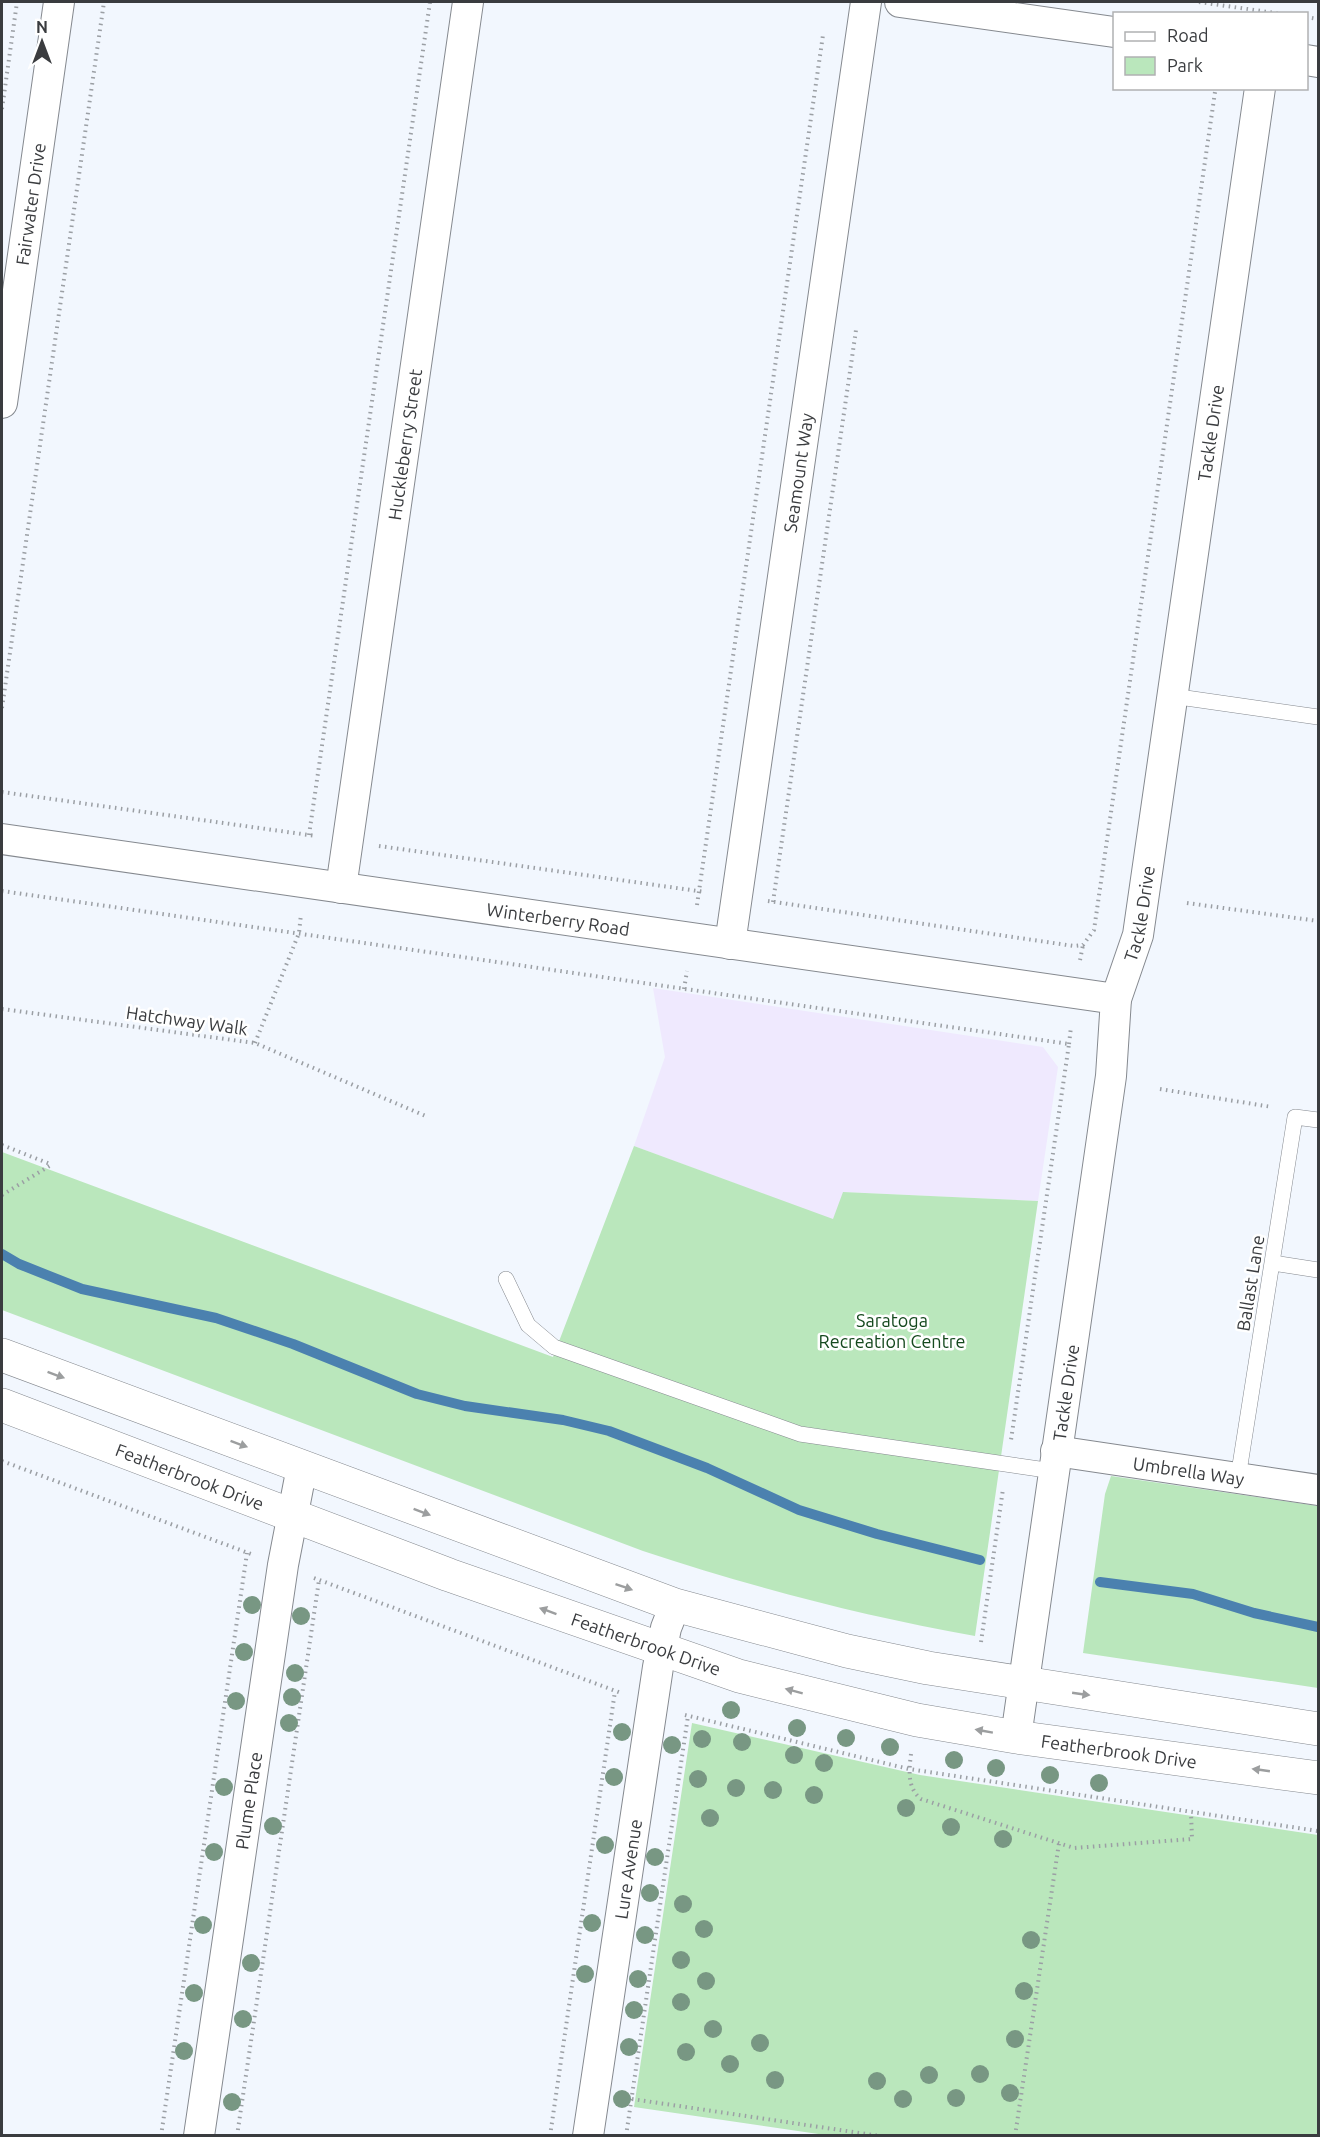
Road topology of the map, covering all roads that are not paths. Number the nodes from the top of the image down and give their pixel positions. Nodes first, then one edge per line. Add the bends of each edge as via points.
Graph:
1 (59, 2) edge
2 (468, 2) edge
3 (866, 2) edge
4 (900, 2) edge
5 (1113, 32) edge
6 (1260, 90) edge
7 (10, 291) edge
8 (2, 403) edge
9 (1172, 696) junction
10 (1318, 717) edge
11 (2, 839) edge
12 (341, 888) junction
13 (730, 944) junction
14 (1116, 999) junction
15 (1318, 1120) edge
16 (1273, 1263) junction
17 (1318, 1270) edge
18 (506, 1279) dead end
19 (2, 1355) edge
20 (2, 1406) edge
21 (1055, 1461) junction
22 (302, 1467) junction
23 (1238, 1478) junction
24 (1318, 1490) edge
25 (291, 1516) junction
26 (675, 1605) junction
27 (661, 1651) junction
28 (1024, 1685) junction
29 (1318, 1729) edge
30 (1016, 1737) junction
31 (1318, 1778) edge
32 (199, 2136) edge
33 (588, 2136) edge

1 - 7 street, Fairwater Drive
2 - 12 street, Huckleberry Street
3 - 13 street, Seamount Way
4 - 5 street
6 - 9 street, Tackle Drive
7 - 8 street, Fairwater Drive
9 - 10 lane
9 - 14 street, Tackle Drive via 1138,936
11 - 12 street, Winterberry Road
12 - 13 street, Winterberry Road
13 - 14 street, Winterberry Road
14 - 21 street, Tackle Drive via 1111,1076
15 - 16 lane, Ballast Lane via 1294,1117
16 - 17 lane
16 - 23 lane, Ballast Lane
18 - 21 lane via 528,1325 554,1347 800,1434 1007,1464
19 -> 22 street
20 - 25 street, Featherbrook Drive
21 - 23 street, Umbrella Way
21 - 28 street, Tackle Drive
22 - 25 street, Plume Place
22 -> 26 street
23 - 24 street, Umbrella Way
27 -> 25 street, Featherbrook Drive
25 - 32 street, Plume Place
26 - 27 street, Lure Avenue
26 - 28 street via 847,1651
30 -> 27 street, Featherbrook Drive via 917,1720 814,1696
27 - 33 street, Lure Avenue
28 -> 29 street
28 - 30 street, Tackle Drive
31 -> 30 street, Featherbrook Drive

